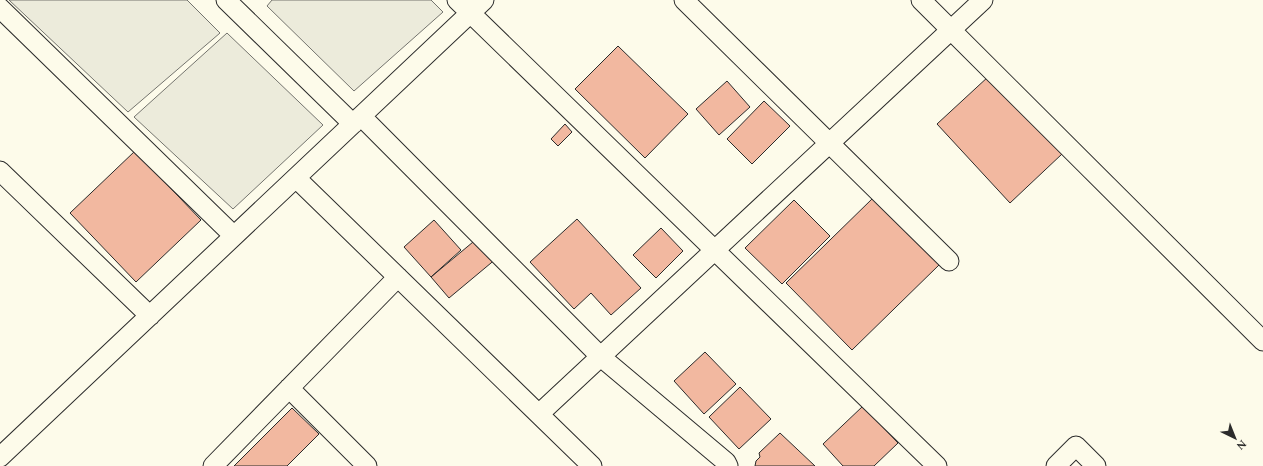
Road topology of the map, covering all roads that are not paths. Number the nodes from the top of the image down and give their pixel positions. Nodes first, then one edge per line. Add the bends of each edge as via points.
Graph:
1 (226, 0) edge
2 (457, 0) edge
3 (484, 0) edge
4 (684, 0) edge
5 (921, 0) edge
6 (983, 0) edge
7 (0, 8) edge
8 (471, 13) junction
9 (951, 30) junction
10 (357, 120) junction
11 (830, 143) junction
12 (0, 171) edge
13 (296, 178) junction
14 (234, 236) junction
15 (715, 250) junction
16 (949, 261) dead end
17 (398, 277) junction
18 (150, 316) junction
19 (1263, 341) edge
20 (601, 357) junction
21 (289, 388) junction
22 (539, 414) junction
23 (0, 457) edge
24 (213, 466) edge
25 (367, 466) edge
26 (592, 466) edge
27 (728, 466) edge
28 (937, 466) edge
29 (1056, 466) edge
30 (1096, 466) edge

1 - 10 street
2 - 8 street
3 - 8 street
4 - 11 street
5 - 9 street
6 - 9 street
7 - 14 street
8 - 10 street
8 - 15 street
9 - 11 street
9 - 19 street
10 - 13 street
10 - 20 street
11 - 15 street
11 - 16 street
12 - 18 street
13 - 14 street
13 - 17 street
14 - 18 street
15 - 20 street
15 - 28 street
17 - 21 street
17 - 22 street
18 - 23 street
20 - 22 street
20 - 27 street
21 - 24 street
21 - 25 street
22 - 26 street
29 - 30 street via 1076,446

